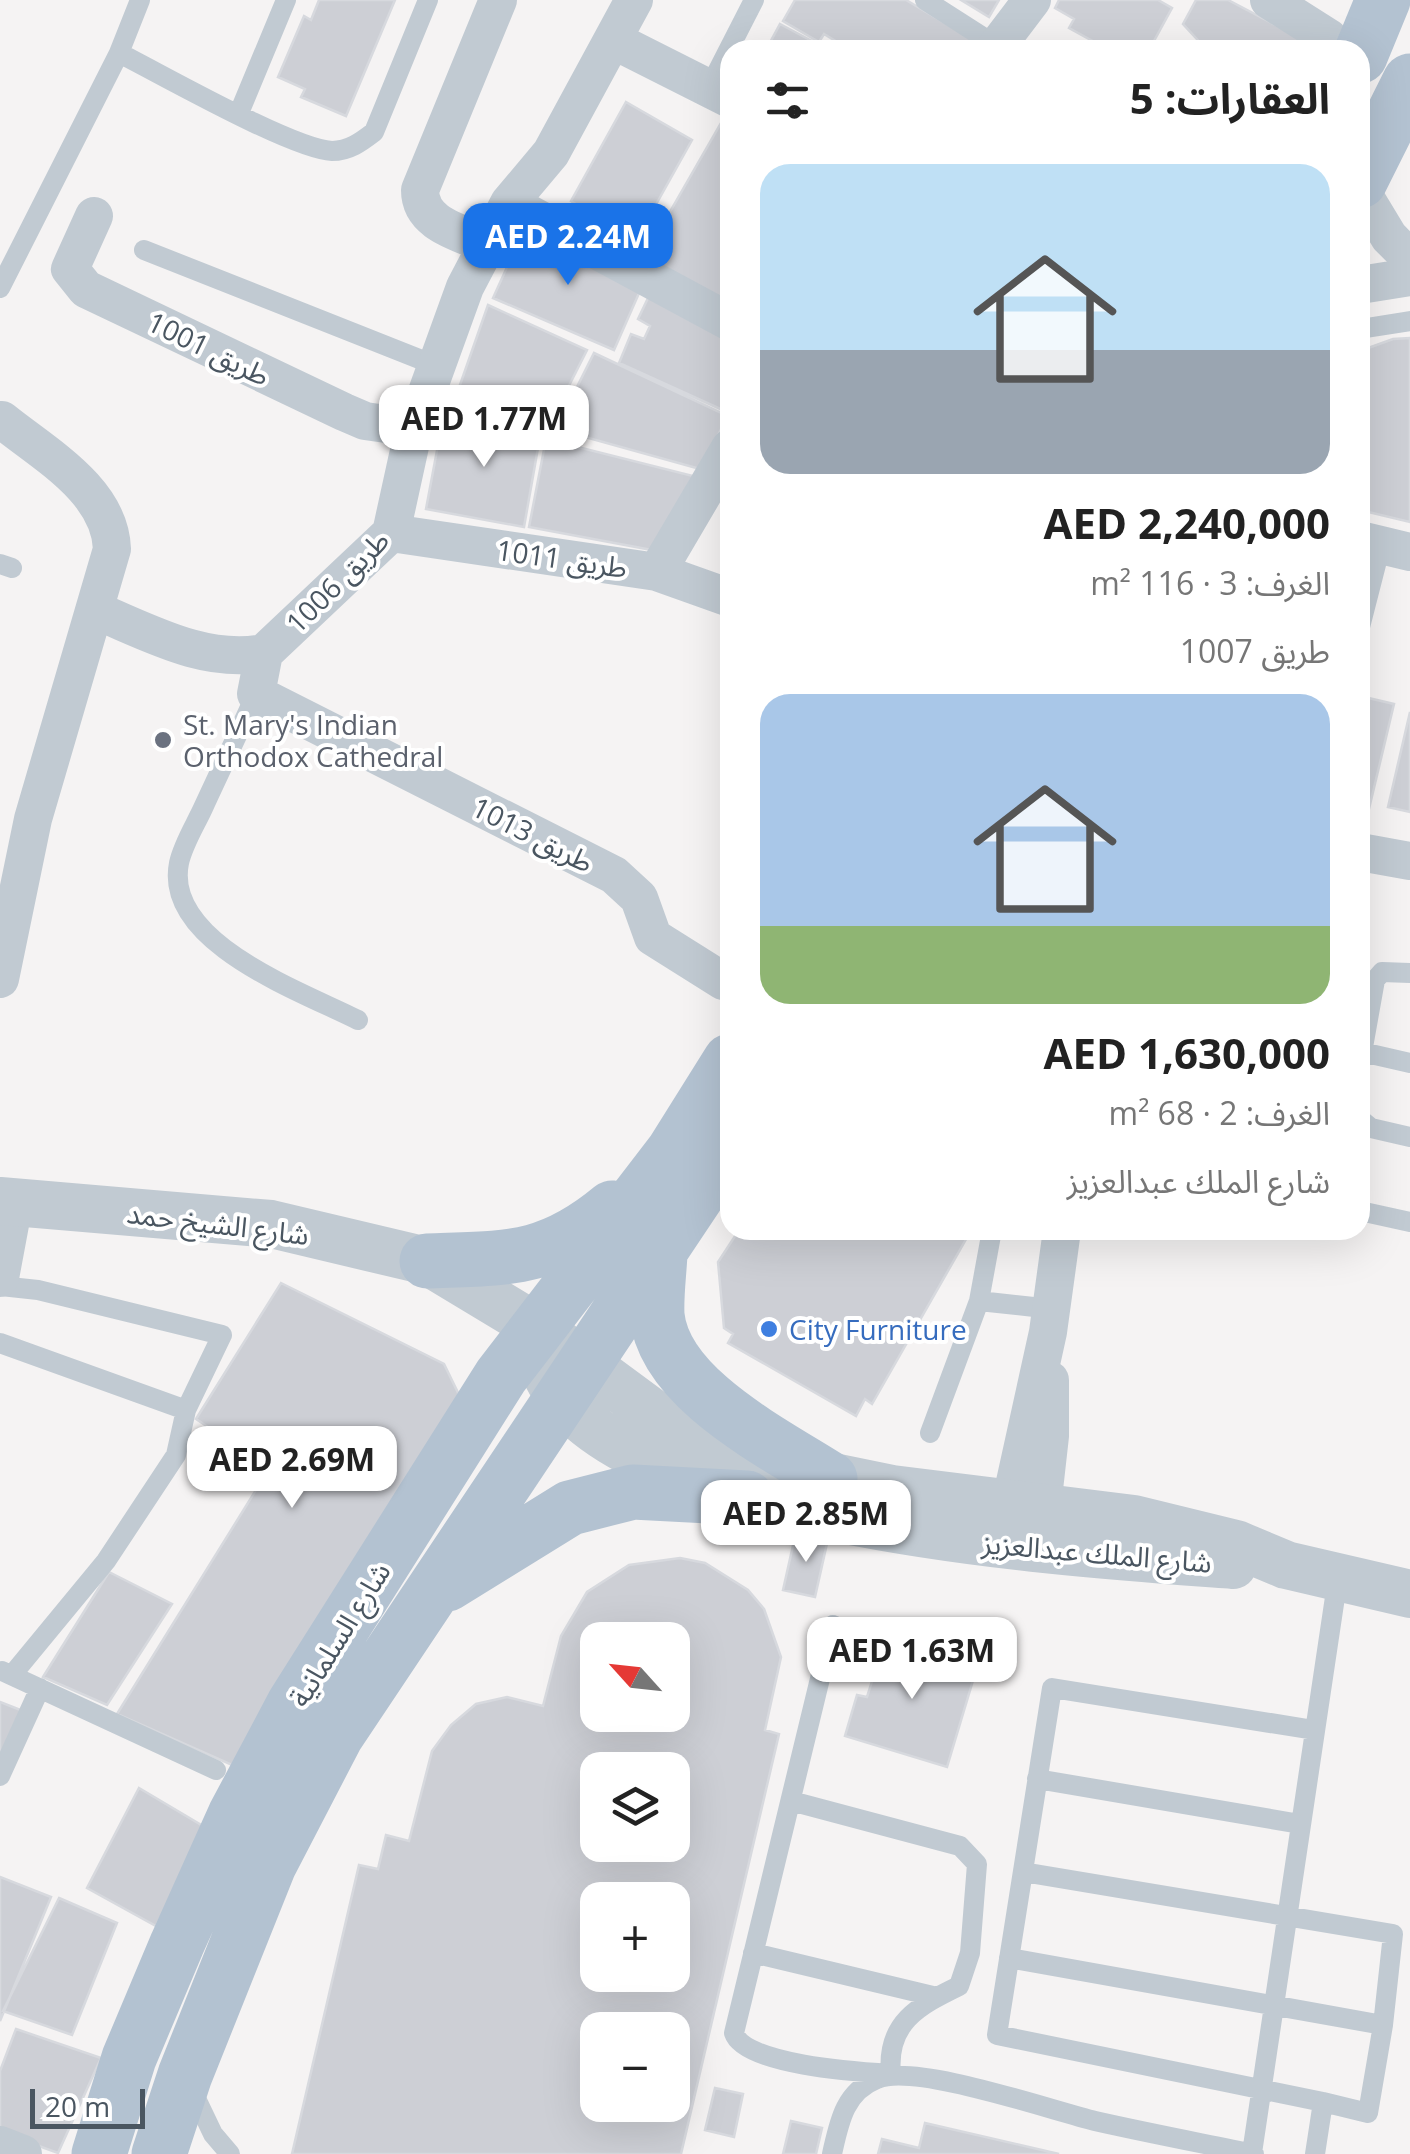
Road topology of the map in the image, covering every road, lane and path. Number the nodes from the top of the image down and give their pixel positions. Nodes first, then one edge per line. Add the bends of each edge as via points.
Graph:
1 (140, 0) edge
2 (286, 0) edge
3 (428, 0) edge
4 (498, 0) edge
5 (634, 0) edge
6 (754, 0) edge
7 (926, 0) edge
8 (1032, 0) edge
9 (1269, 0) edge
10 (1383, 0) edge
11 (613, 40) junction
12 (740, 40) edge
13 (987, 40) edge
14 (1004, 40) edge
15 (1335, 40) edge
16 (1350, 40) edge
17 (118, 52) junction
18 (1410, 81) edge
19 (720, 94) edge
20 (239, 114) junction
21 (1370, 161) edge
22 (509, 204) junction
23 (1370, 206) edge
24 (94, 216) dead end
25 (486, 244) junction
26 (144, 250) dead end
27 (1410, 258) edge
28 (1410, 277) edge
29 (1370, 283) edge
30 (0, 288) edge
31 (720, 317) edge
32 (1410, 321) edge
33 (1370, 327) edge
34 (437, 366) junction
35 (2, 420) edge
36 (414, 428) junction
37 (720, 465) edge
38 (391, 533) junction
39 (1384, 546) edge
40 (657, 572) junction
41 (1370, 593) edge
42 (720, 594) edge
43 (97, 611) junction
44 (264, 653) junction
45 (256, 694) junction
46 (1370, 854) edge
47 (1410, 861) edge
48 (1410, 973) edge
49 (0, 979) edge
50 (720, 979) edge
51 (1370, 1011) edge
52 (358, 1020) dead end
53 (1370, 1059) edge
54 (1410, 1062) edge
55 (720, 1076) edge
56 (1370, 1127) edge
57 (1410, 1136) edge
58 (672, 1152) junction
59 (720, 1161) edge
60 (7, 1202) edge
61 (1370, 1213) edge
62 (1410, 1222) edge
63 (990, 1240) edge
64 (1061, 1240) edge
65 (660, 1254) junction
66 (427, 1260) junction
67 (0, 1278) edge
68 (0, 1286) edge
69 (978, 1301) junction
70 (1050, 1321) junction
71 (534, 1326) junction
72 (0, 1343) edge
73 (572, 1384) junction
74 (186, 1410) junction
75 (930, 1433) dead end
76 (830, 1479) junction
77 (747, 1498) junction
78 (1022, 1527) junction
79 (1338, 1577) junction
80 (1410, 1594) edge
81 (428, 1596) junction
82 (833, 1626) dead end
83 (6, 1673) edge
84 (40, 1688) junction
85 (1314, 1730) junction
86 (216, 1770) dead end
87 (0, 1776) edge
88 (1037, 1779) junction
89 (791, 1801) junction
90 (1300, 1824) junction
91 (1023, 1872) junction
92 (1286, 1914) junction
93 (753, 1953) junction
94 (1009, 1958) junction
95 (936, 1997) junction
96 (1272, 2005) junction
97 (1382, 2025) junction
98 (184, 2074) junction
99 (891, 2074) junction
100 (1260, 2088) junction
101 (1323, 2102) junction
102 (0, 2145) edge
103 (23, 2154) edge
104 (99, 2154) edge
105 (159, 2154) edge
106 (230, 2154) edge
107 (832, 2154) edge
108 (1253, 2154) edge
109 (1315, 2154) edge

1 - 17 lane
2 - 20 lane
3 - 20 lane via 374,132 356,146 312,146
4 - 25 street via 420,190 432,219
5 - 11 street, طريق 1006
6 - 12 lane
7 - 13 lane
8 - 14 street
9 - 15 street
10 - 16 main road
11 - 19 street
11 - 22 street, طريق 1006 via 551,153
17 - 20 lane
17 - 30 lane
18 - 21 main road
22 - 25 street, طريق 1006
22 - 31 street
23 - 27 street
24 - 36 street, طريق 1001 via 70,269 86,290 365,421
25 - 34 street, طريق 1006
26 - 34 lane
28 - 29 street
32 - 33 lane
34 - 36 street, طريق 1006
35 - 43 street via 87,490 112,528
36 - 38 street, طريق 1006
37 - 40 street
38 - 40 street, طريق 1011
38 - 44 street, طريق 1006
39 - 41 lane
40 - 42 street, طريق 1011
43 - 44 street via 202,652 240,658
43 - 49 street via 34,820
44 - 45 street, طريق 1006
45 - 50 street, طريق 1013 via 614,875 639,898 654,937
45 - 52 lane, طريق 1006 via 180,862 178,888 205,933 245,964
46 - 47 street
48 - 51 lane via 1382,972
53 - 54 lane
55 - 58 main road, شارع السلمانية
56 - 57 lane
58 - 66 main road via 609,1211 559,1243 526,1257
58 - 71 main road, شارع السلمانية
59 - 65 main road, شارع السلمانية
60 - 66 street, شارع الشيخ حمد via 270,1224
60 - 67 street
61 - 62 lane
63 - 69 lane
64 - 70 street
65 - 73 main road, شارع السلمانية
65 - 76 main road via 657,1318 681,1371 693,1386
66 - 71 street, شارع الشيخ حمد
68 - 74 lane via 215,1330 222,1344
69 - 70 lane
69 - 75 lane
70 - 78 street via 1050,1436
71 - 73 street, شارع الملك عبدالعزيز
71 - 104 main road, شارع السلمانية via 294,1704 234,1815 129,2058
72 - 74 lane
73 - 76 street, شارع الملك عبدالعزيز via 711,1442
73 - 77 street, شارع الملك عبدالعزيز via 632,1452
73 - 81 main road, شارع السلمانية
74 - 83 lane via 176,1455 106,1562
76 - 78 street, شارع الملك عبدالعزيز
77 - 78 street, شارع الملك عبدالعزيز via 886,1528
77 - 81 main road via 633,1492 570,1508
78 - 79 street, شارع الملك عبدالعزيز via 1199,1533
79 - 80 street, شارع الملك عبدالعزيز
79 - 85 lane
81 - 98 main road, شارع السلمانية via 336,1736 269,1865
82 - 89 lane
83 - 84 lane
84 - 86 lane
84 - 87 lane
85 - 88 lane via 1052,1688
85 - 90 lane
88 - 90 lane
88 - 91 lane
89 - 93 lane
89 - 95 lane via 960,1846 974,1856 979,1873 966,1970 959,1986
90 - 92 lane
91 - 92 lane
91 - 94 lane
92 - 96 lane
92 - 97 lane via 1393,1934
93 - 95 lane
93 - 99 lane via 734,2033 743,2048 808,2065
94 - 96 lane
94 - 100 lane via 997,2035
95 - 99 lane via 898,2027
96 - 97 lane
96 - 100 lane
97 - 101 lane via 1368,2113
98 - 105 main road, شارع السلمانية
98 - 106 lane
99 - 107 lane via 845,2106
99 - 108 lane
100 - 101 lane
100 - 108 lane
101 - 109 lane
102 - 103 street

